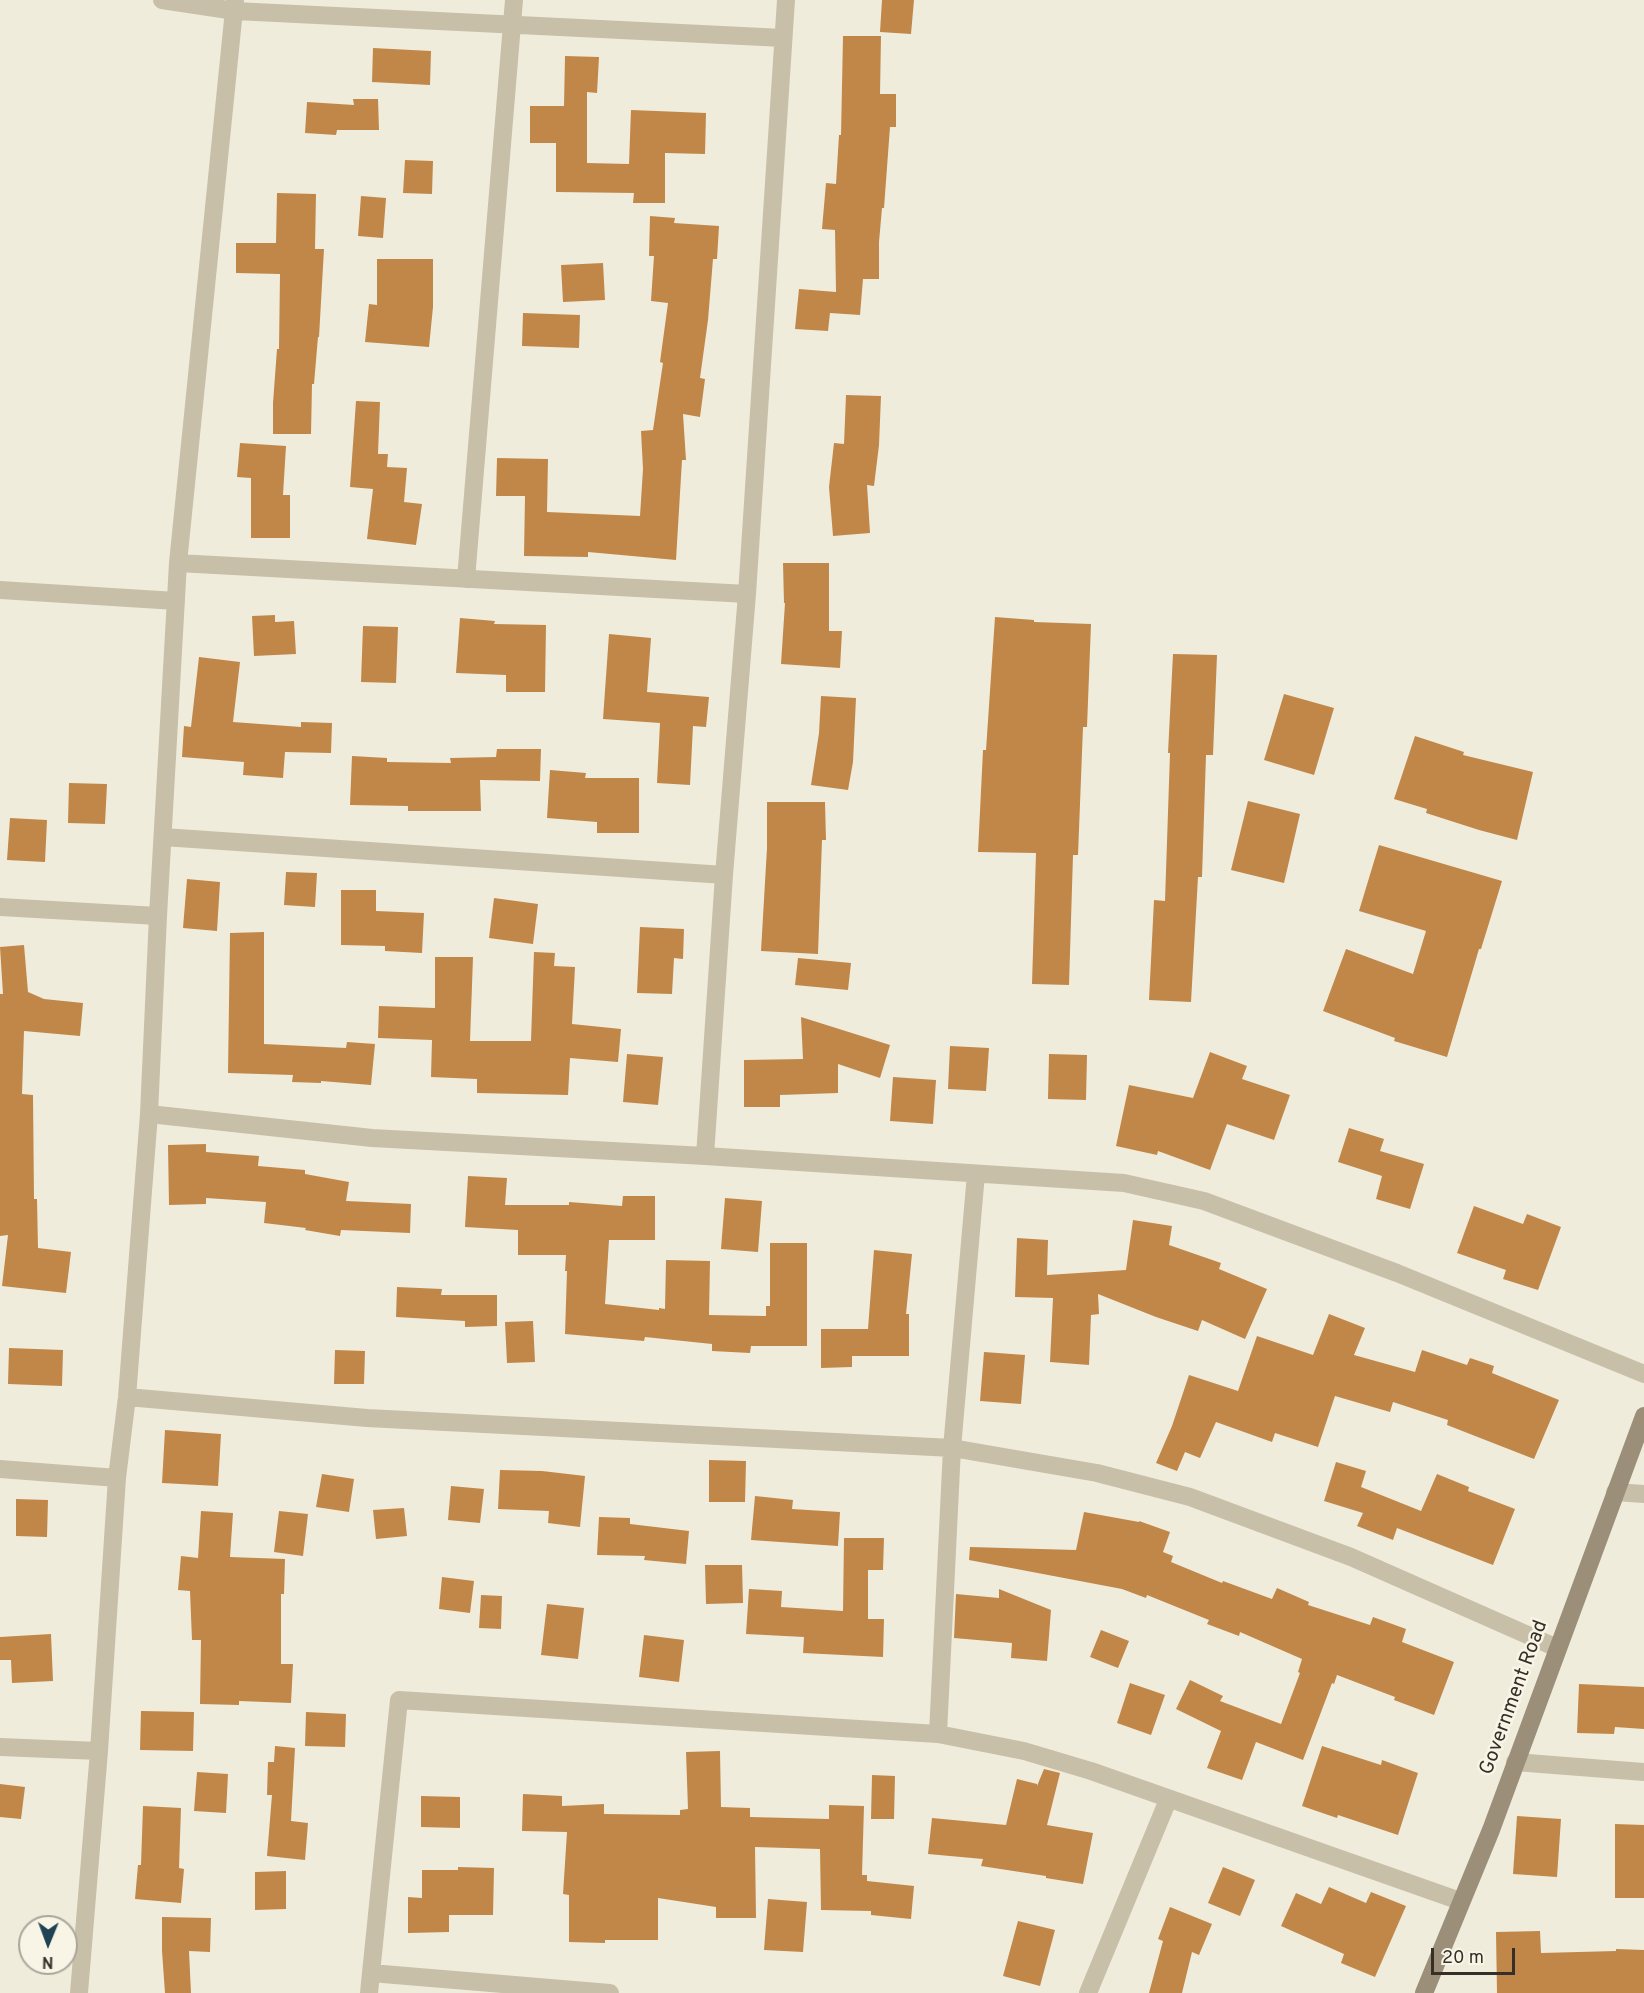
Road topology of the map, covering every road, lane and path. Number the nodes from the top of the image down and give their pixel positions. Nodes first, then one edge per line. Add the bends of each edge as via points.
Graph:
1 (162, 0) edge
2 (514, 0) edge
3 (786, 0) edge
4 (235, 5) edge
5 (513, 23) junction
6 (783, 38) junction
7 (178, 563) junction
8 (466, 579) junction
9 (0, 590) edge
10 (747, 594) junction
11 (176, 601) junction
12 (163, 837) junction
13 (724, 875) junction
14 (0, 907) edge
15 (158, 916) junction
16 (149, 1114) junction
17 (705, 1156) junction
18 (976, 1174) junction
19 (1644, 1374) edge
20 (127, 1397) junction
21 (1644, 1416) edge
22 (952, 1448) junction
23 (0, 1468) edge
24 (117, 1478) junction
25 (1616, 1492) junction
26 (1644, 1494) edge
27 (1557, 1648) junction
28 (938, 1734) junction
29 (0, 1747) edge
30 (99, 1751) junction
31 (1515, 1762) junction
32 (1644, 1772) edge
33 (1168, 1800) junction
34 (1460, 1901) junction
35 (371, 1973) junction
36 (79, 1993) edge
37 (369, 1993) edge
38 (610, 1993) edge
39 (1088, 1993) edge
40 (1424, 1993) edge

1 - 4 street
2 - 5 street
3 - 6 street
4 - 5 street
4 - 7 street
5 - 6 street
5 - 8 street
6 - 10 street
7 - 8 street
7 - 11 street
8 - 10 street
9 - 11 street
10 - 13 street
11 - 12 street
12 - 13 street
12 - 15 street
13 - 17 street
14 - 15 street
15 - 16 street
16 - 17 street via 372,1138
16 - 20 street
17 - 18 street
18 - 19 street via 1124,1184 1204,1201 1397,1273
18 - 22 street
20 - 22 street via 367,1418
20 - 24 street
21 - 25 street, Government Road
22 - 27 street via 1097,1473 1190,1497 1351,1557
22 - 28 street
23 - 24 street
24 - 30 street
25 - 26 street
25 - 27 street, Government Road
27 - 31 street, Government Road
28 - 33 street via 1024,1751
28 - 35 street via 399,1700
29 - 30 street
30 - 36 street
31 - 32 street
31 - 34 street, Government Road
33 - 34 street
33 - 39 street
34 - 40 street, Government Road
35 - 37 street
35 - 38 street

